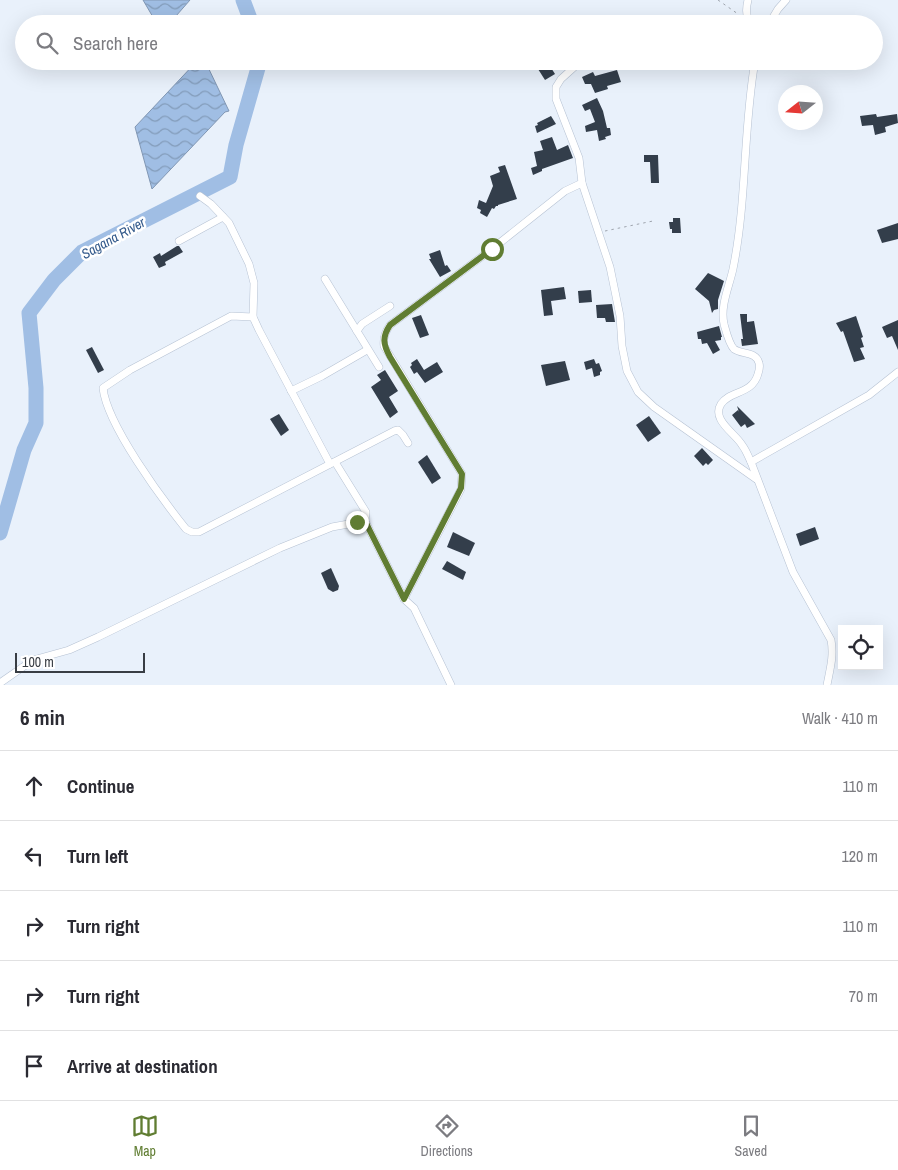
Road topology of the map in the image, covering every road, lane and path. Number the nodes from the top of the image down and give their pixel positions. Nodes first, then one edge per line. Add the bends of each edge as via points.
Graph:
1 (718, 0) edge
2 (748, 0) edge
3 (786, 0) edge
4 (739, 15) edge
5 (748, 15) edge
6 (774, 15) edge
7 (571, 70) edge
8 (754, 70) edge
9 (582, 183) junction
10 (200, 196) dead end
11 (223, 216) junction
12 (653, 221) dead end
13 (604, 231) dead end
14 (179, 241) dead end
15 (325, 279) dead end
16 (390, 306) dead end
17 (253, 317) junction
18 (357, 331) junction
19 (367, 350) junction
20 (379, 367) dead end
21 (898, 372) edge
22 (291, 391) junction
23 (408, 443) dead end
24 (751, 462) junction
25 (332, 463) junction
26 (757, 480) junction
27 (365, 521) junction
28 (404, 599) junction
29 (0, 684) edge
30 (451, 685) edge
31 (826, 685) edge

1 - 4 path
2 - 5 street
3 - 6 street
7 - 9 street via 556,87 556,99 579,158
8 - 24 street via 742,207 733,268 722,310 734,349 754,355 760,364 757,378 747,390 725,400 719,414 721,421 743,445
9 - 26 street via 610,267 627,371 638,392
9 - 28 street via 565,191 386,331 384,346 462,474 461,488
10 - 11 street
11 - 14 street
11 - 17 street via 253,273
12 - 13 path
15 - 18 street
16 - 18 street via 362,324
17 - 22 street
17 - 25 street via 231,316 103,388 104,399 116,425 174,514 192,532 206,529
18 - 19 street
19 - 20 street
19 - 22 street
21 - 24 street via 868,395
22 - 25 street
23 - 25 street via 398,430 394,431
24 - 26 street
25 - 27 street via 366,512
26 - 31 street via 793,572 831,640 832,657
27 - 28 street
27 - 29 street via 332,527 280,548 98,637 34,660
28 - 30 street via 414,608

